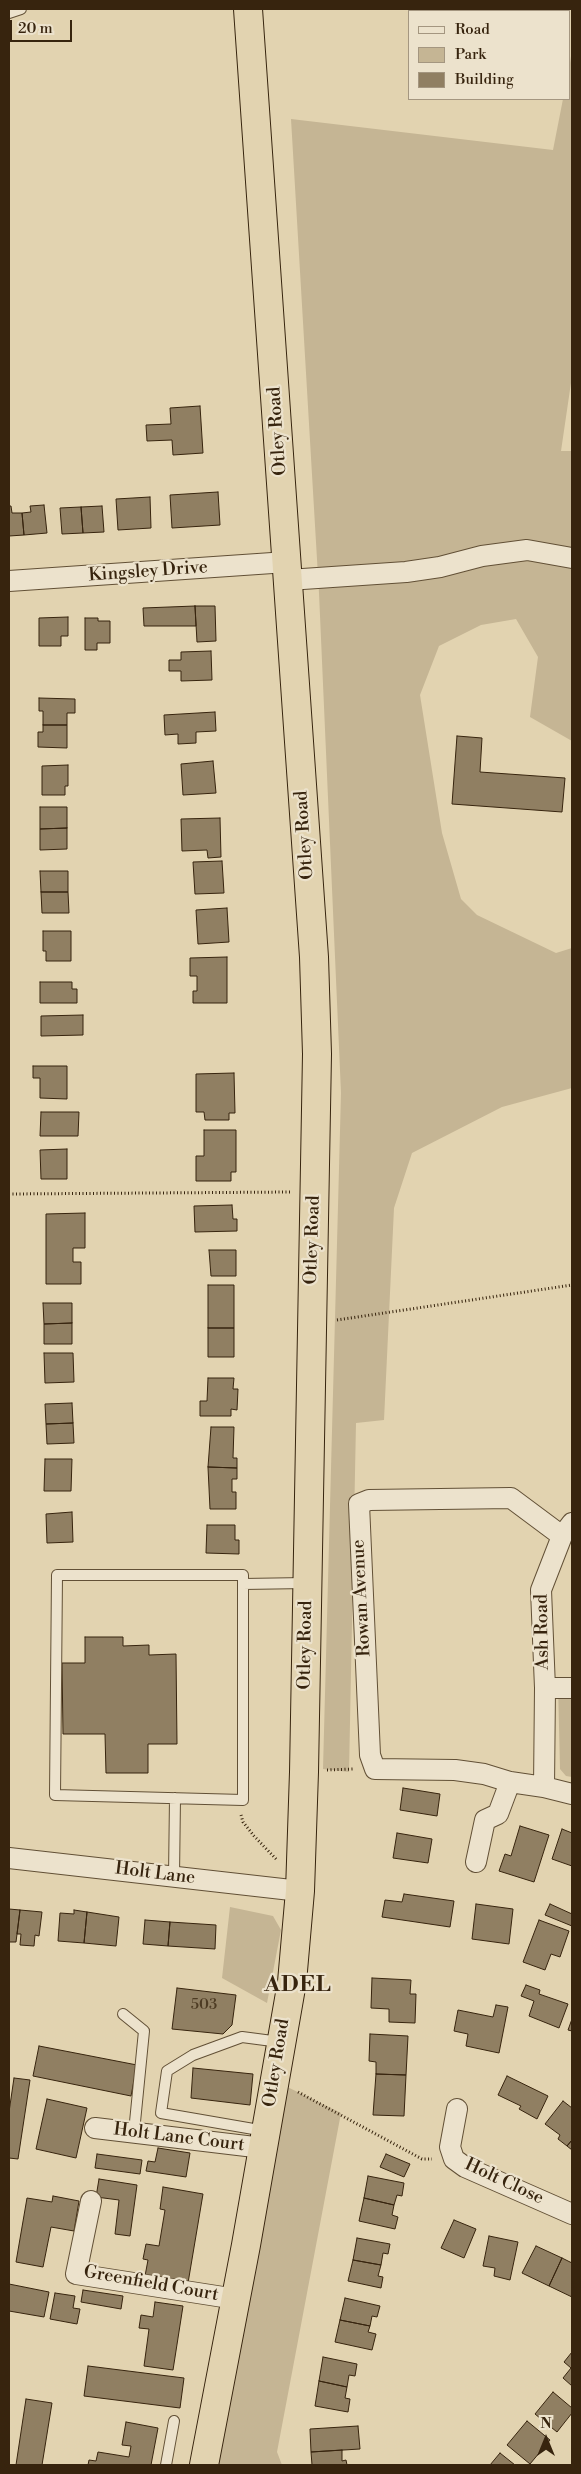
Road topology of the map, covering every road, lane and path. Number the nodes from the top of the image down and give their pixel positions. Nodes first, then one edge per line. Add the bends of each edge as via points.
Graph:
1 (21, 9) edge
2 (248, 9) edge
3 (9, 13) edge
4 (572, 558) edge
5 (287, 571) junction
6 (9, 582) edge
7 (314, 1192) junction
8 (9, 1194) edge
9 (572, 1285) edge
10 (311, 1322) junction
11 (567, 1530) edge
12 (307, 1583) junction
13 (243, 1584) junction
14 (545, 1688) junction
15 (572, 1688) edge
16 (374, 1769) junction
17 (304, 1772) junction
18 (510, 1782) junction
19 (544, 1787) junction
20 (572, 1794) edge
21 (175, 1798) junction
22 (237, 1800) junction
23 (9, 1858) edge
24 (476, 1862) dead end
25 (174, 1876) junction
26 (300, 1891) junction
27 (123, 2014) dead end
28 (280, 2042) junction
29 (275, 2081) junction
30 (458, 2109) dead end
31 (95, 2128) dead end
32 (134, 2132) junction
33 (264, 2139) junction
34 (454, 2159) junction
35 (91, 2201) dead end
36 (572, 2214) edge
37 (236, 2299) junction
38 (174, 2421) dead end
39 (166, 2465) edge
40 (204, 2465) edge

1 - 3 lane
2 - 5 highway, Otley Road
4 - 5 street, Kingsley Drive via 527,550 406,572
5 - 6 street, Kingsley Drive
5 - 7 highway, Otley Road via 314,957 317,1054
7 - 8 path
7 - 10 highway, Otley Road
9 - 10 path
10 - 12 highway, Otley Road
11 - 14 street, Ash Road via 541,1590
11 - 16 street, Rowan Avenue via 511,1498 369,1500 359,1504 370,1755
12 - 13 lane
12 - 17 highway, Otley Road
13 - 21 lane via 243,1575 57,1575 55,1795
13 - 22 lane via 243,1800
14 - 15 street, Ash Road
14 - 19 street, Ash Road
16 - 17 path
16 - 18 street via 455,1770
17 - 26 highway, Otley Road
18 - 19 street
18 - 24 street via 498,1814 485,1820
19 - 20 street
21 - 22 lane
21 - 25 lane
22 - 26 path via 243,1822
23 - 25 street, Holt Lane
25 - 26 street, Holt Lane
26 - 28 highway, Otley Road via 292,1982
27 - 32 lane via 144,2031
28 - 29 highway, Otley Road
28 - 33 lane via 242,2038 193,2055 168,2071 161,2113
29 - 33 highway, Otley Road
29 - 34 path via 341,2113 422,2159
30 - 34 street, Holt Close via 450,2147
31 - 32 street, Holt Lane Court
32 - 33 street, Holt Lane Court
33 - 37 highway, Otley Road
34 - 36 street, Holt Close via 465,2167
35 - 37 street, Greenfield Court via 76,2274
37 - 40 highway, Otley Road
38 - 39 lane

